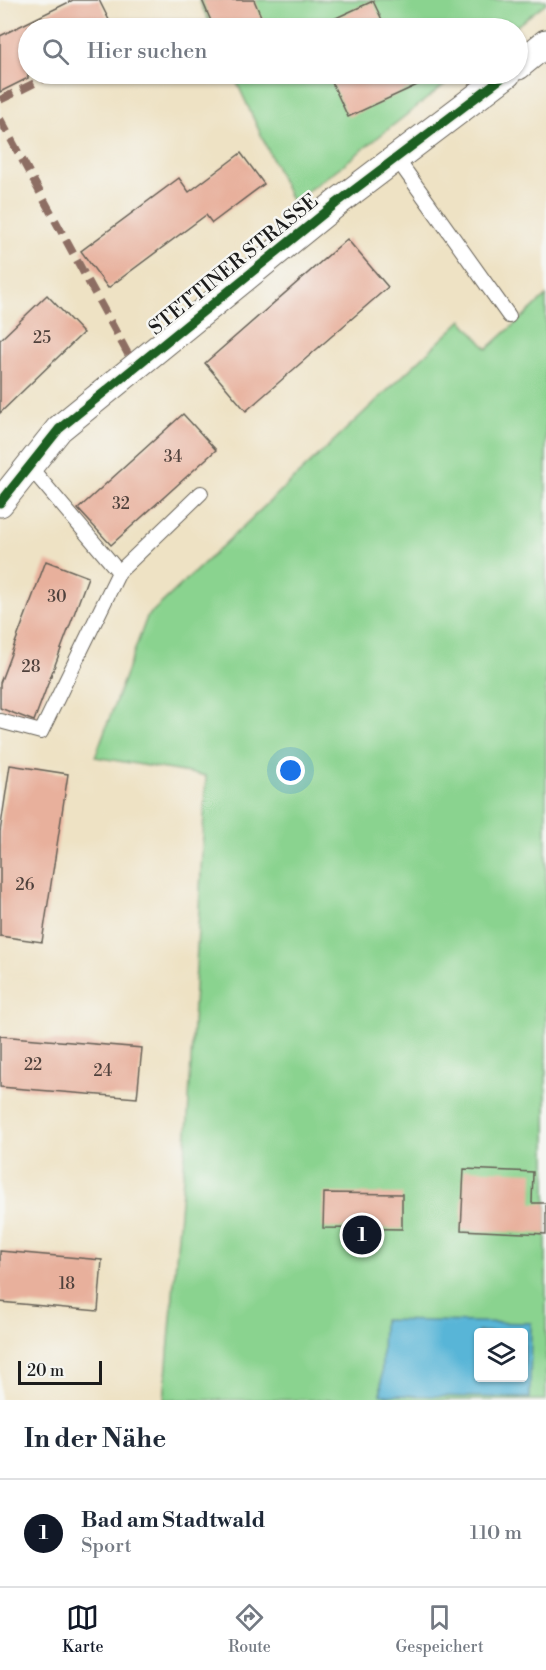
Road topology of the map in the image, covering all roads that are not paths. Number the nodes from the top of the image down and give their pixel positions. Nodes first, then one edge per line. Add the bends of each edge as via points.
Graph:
1 (546, 43) edge
2 (528, 58) edge
3 (494, 84) edge
4 (397, 159) junction
5 (509, 316) dead end
6 (29, 466) junction
7 (201, 493) dead end
8 (0, 503) edge
9 (118, 572) junction
10 (0, 721) edge

1 - 2 street
3 - 4 street, STETTINER STRASSE
4 - 5 lane
4 - 6 street, STETTINER STRASSE via 338,202 59,429
6 - 8 street, STETTINER STRASSE
6 - 9 lane
7 - 9 lane
9 - 10 lane via 41,732

